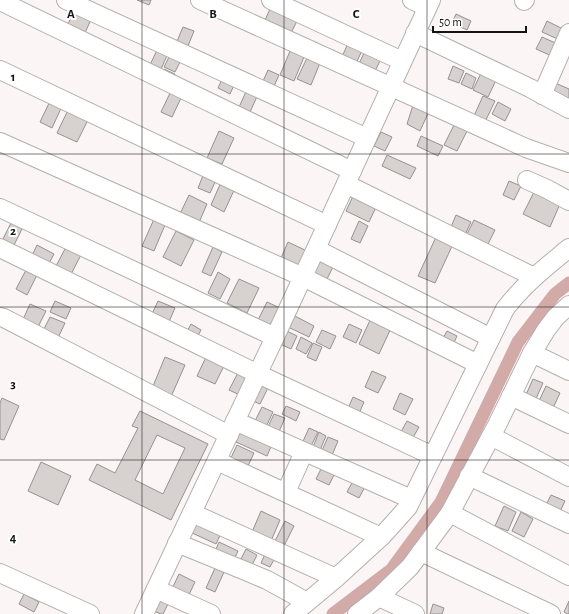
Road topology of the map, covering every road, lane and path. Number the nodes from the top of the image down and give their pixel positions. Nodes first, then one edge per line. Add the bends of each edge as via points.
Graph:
1 (66, 0) edge
2 (200, 0) edge
3 (271, 0) edge
4 (0, 1) edge
5 (423, 2) edge
6 (569, 33) edge
7 (415, 34) junction
8 (402, 61) junction
9 (0, 70) edge
10 (391, 86) junction
11 (542, 95) junction
12 (569, 109) edge
13 (367, 138) junction
14 (0, 142) edge
15 (569, 163) edge
16 (349, 177) junction
17 (527, 180) dead end
18 (569, 201) edge
19 (0, 208) edge
20 (327, 225) junction
21 (0, 248) edge
22 (569, 248) edge
23 (316, 249) junction
24 (303, 277) junction
25 (534, 277) junction
26 (568, 308) edge
27 (0, 317) edge
28 (275, 337) junction
29 (490, 338) junction
30 (532, 353) junction
31 (478, 364) junction
32 (569, 371) edge
33 (258, 374) junction
34 (511, 396) junction
35 (569, 424) edge
36 (232, 428) junction
37 (491, 436) junction
38 (304, 452) junction
39 (433, 456) junction
40 (217, 460) junction
41 (469, 476) junction
42 (569, 476) edge
43 (286, 492) junction
44 (412, 499) junction
45 (192, 513) junction
46 (450, 513) junction
47 (569, 524) edge
48 (382, 537) junction
49 (177, 544) junction
50 (421, 552) junction
51 (0, 573) edge
52 (569, 576) edge
53 (336, 578) junction
54 (156, 589) junction
55 (379, 597) junction
56 (307, 602) junction
57 (360, 613) edge
58 (544, 613) edge
59 (90, 614) edge
60 (144, 614) edge
61 (211, 614) edge
62 (293, 614) edge
63 (415, 614) edge

1 - 13 street
2 - 10 street
3 - 8 street
4 - 16 street
5 - 7 street
6 - 11 street
7 - 8 street
7 - 11 street
8 - 10 street
9 - 20 street
10 - 13 street
10 - 15 street via 526,148
11 - 12 street
13 - 16 street
14 - 24 street
16 - 20 street
16 - 25 street
17 - 18 street
19 - 28 street
20 - 23 street
21 - 33 street
22 - 25 street
23 - 24 street
23 - 29 street
24 - 28 street
24 - 31 street
25 - 29 street via 506,309
26 - 30 street via 556,317
27 - 36 street
28 - 33 street
29 - 31 street
30 - 32 street
30 - 34 street
31 - 39 street
33 - 36 street
33 - 39 street
34 - 35 street
34 - 37 street
36 - 38 street
36 - 40 street
37 - 41 street
37 - 42 street
38 - 43 street
38 - 44 street
39 - 44 street
40 - 43 street
40 - 45 street
41 - 46 street
41 - 47 street
43 - 48 street
44 - 48 street
45 - 49 street
45 - 53 street
46 - 50 street
46 - 52 street
48 - 53 street
49 - 54 street
49 - 56 street via 267,580
50 - 55 street via 410,567
50 - 58 street
51 - 59 street
53 - 56 street
54 - 60 street
54 - 61 street
55 - 57 street
55 - 63 street
56 - 62 street

